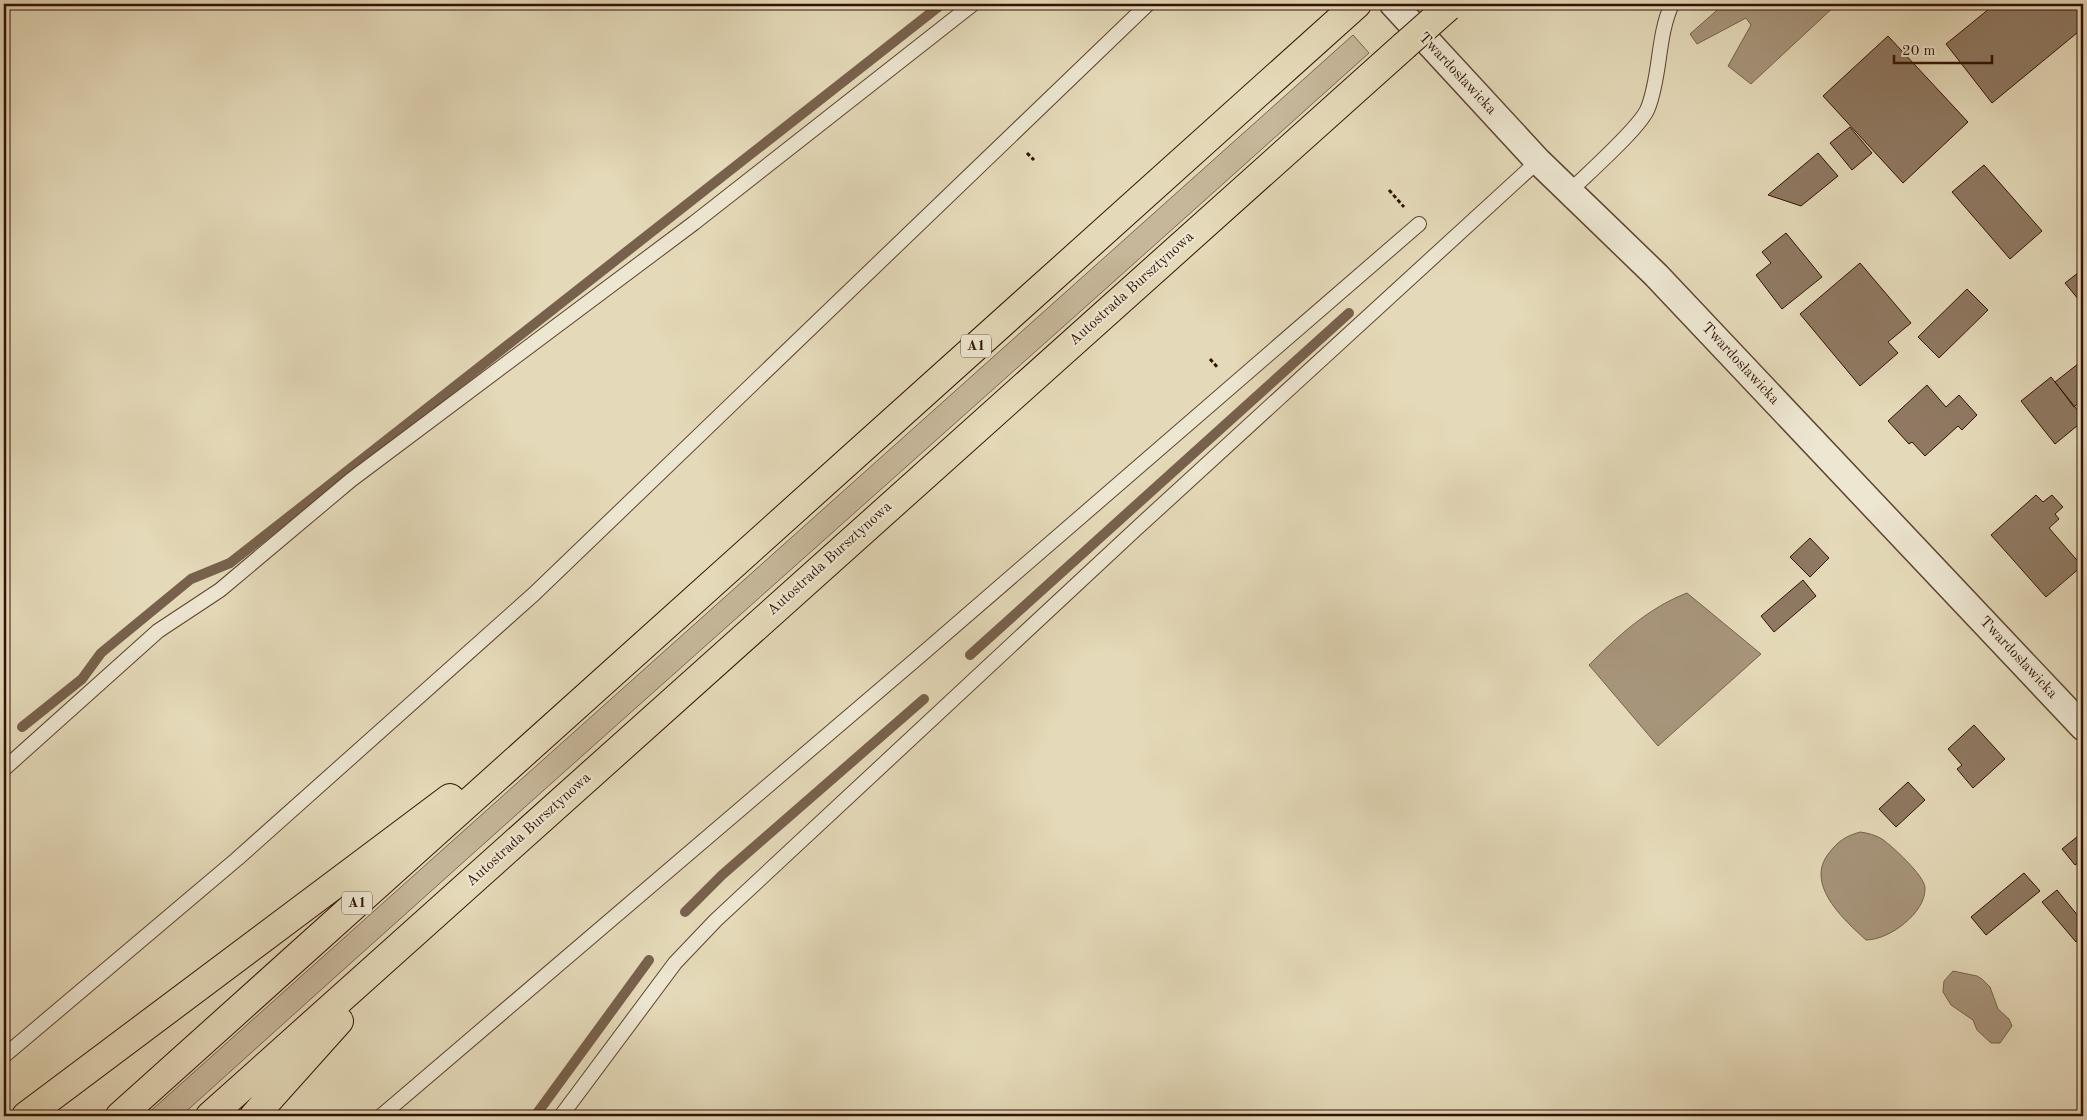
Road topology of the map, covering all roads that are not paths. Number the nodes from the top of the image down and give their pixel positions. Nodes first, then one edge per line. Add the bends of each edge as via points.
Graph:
1 (972, 4) edge
2 (1148, 4) edge
3 (1357, 4) edge
4 (1393, 4) edge
5 (1672, 4) edge
6 (1450, 6) edge
7 (1538, 161) junction
8 (1570, 191) junction
9 (1419, 224) dead end
10 (595, 689) junction
11 (2083, 727) edge
12 (4, 769) edge
13 (434, 916) junction
14 (4, 1056) edge
15 (26, 1116) edge
16 (120, 1116) edge
17 (210, 1116) edge
18 (254, 1116) edge
19 (381, 1116) edge
20 (561, 1116) edge

1 - 12 lane via 694,223 351,480 220,590 158,631
2 - 14 lane via 534,594 237,859
3 - 10 highway, A1
4 - 7 street, Twardosławicka
5 - 8 lane via 1647,110
6 - 13 highway, Autostrada Bursztynowa, bridge
7 - 8 street, Twardosławicka
7 - 20 lane via 1142,523 716,920 675,963 640,1007
8 - 11 street, Twardosławicka via 1656,275
9 - 19 lane via 921,656
10 - 15 highway
10 - 16 highway, A1
13 - 17 highway, Autostrada Bursztynowa
13 - 18 highway

